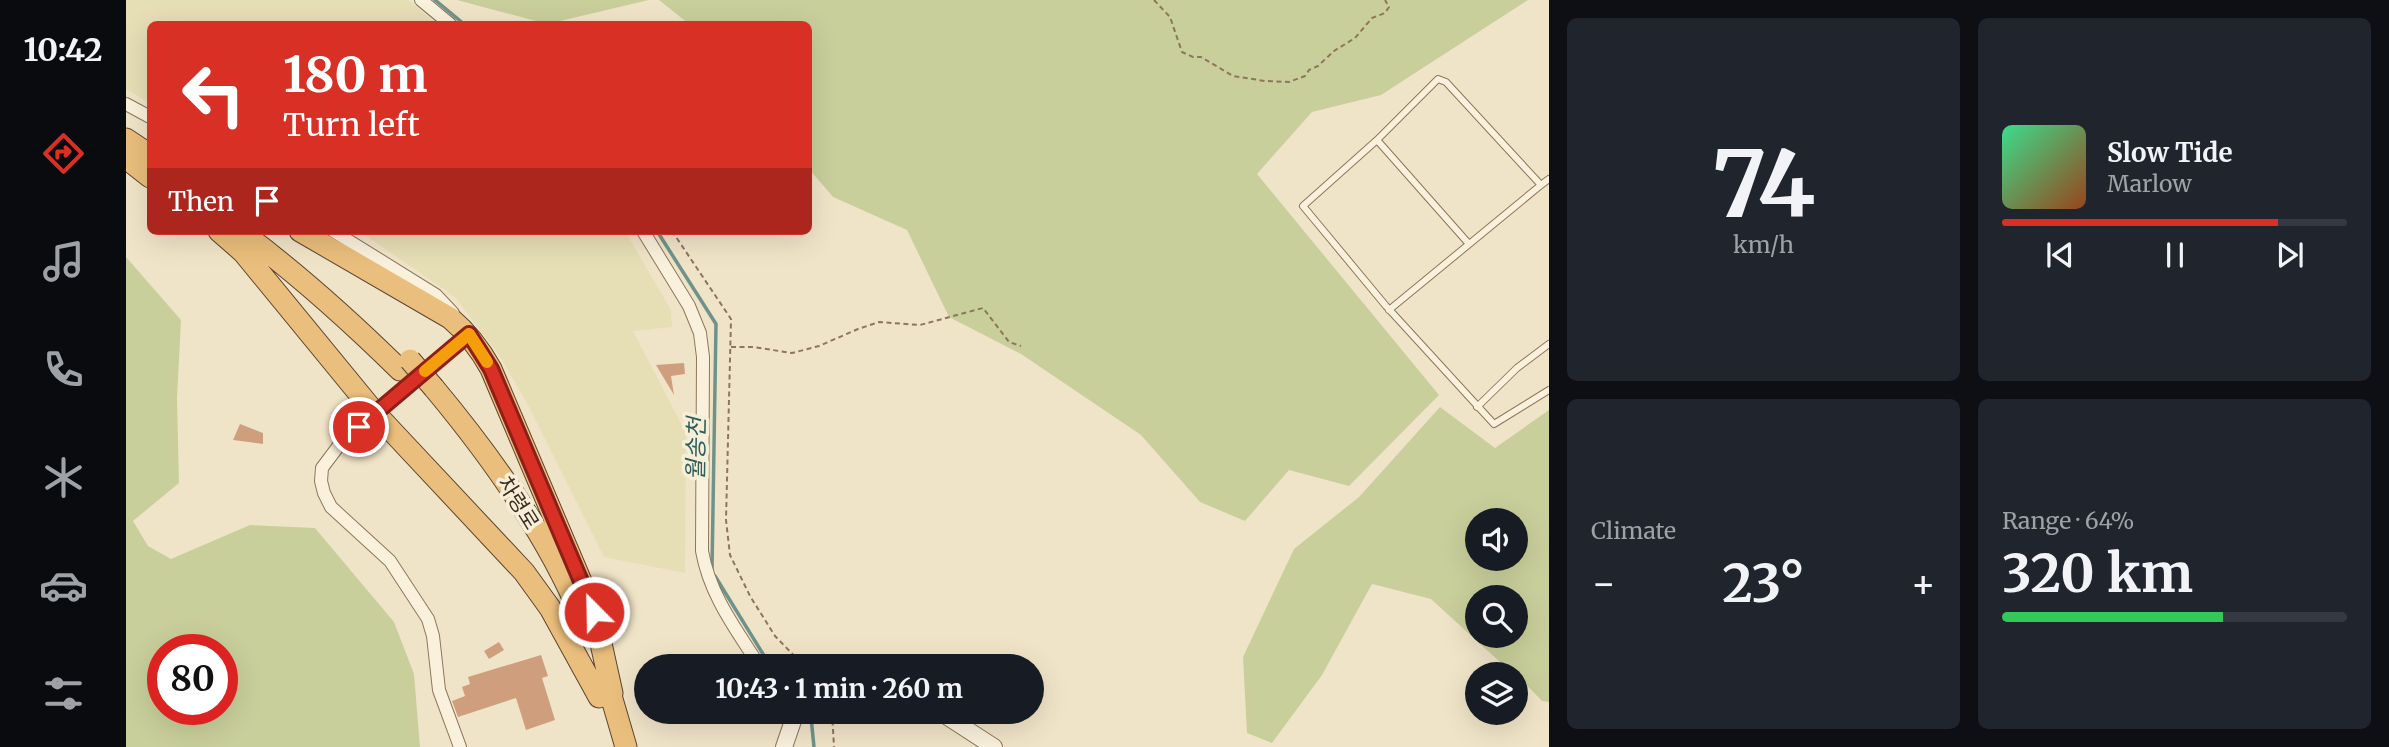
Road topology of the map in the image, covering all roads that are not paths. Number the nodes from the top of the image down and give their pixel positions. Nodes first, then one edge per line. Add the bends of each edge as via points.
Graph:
1 (421, 0) edge
2 (446, 21) edge
3 (126, 104) edge
4 (147, 115) edge
5 (126, 129) edge
6 (126, 139) edge
7 (1377, 140) junction
8 (147, 141) edge
9 (147, 153) edge
10 (126, 157) edge
11 (147, 169) edge
12 (147, 174) edge
13 (1549, 179) edge
14 (1541, 184) junction
15 (224, 235) edge
16 (245, 235) edge
17 (268, 235) edge
18 (307, 235) edge
19 (339, 235) edge
20 (645, 235) edge
21 (1469, 243) junction
22 (1389, 310) junction
23 (469, 334) junction
24 (1549, 344) edge
25 (405, 365) junction
26 (1549, 390) edge
27 (1477, 407) junction
28 (375, 413) junction
29 (752, 654) edge
30 (605, 695) junction
31 (789, 724) edge
32 (959, 724) edge
33 (460, 747) edge
34 (612, 747) edge
35 (626, 747) edge
36 (784, 747) edge
37 (994, 747) edge

1 - 2 street
3 - 4 street
5 - 8 highway
6 - 9 highway
7 - 14 lane via 1438,79 1446,82
7 - 21 lane
7 - 22 lane via 1303,206
10 - 11 highway
10 - 12 highway
13 - 14 lane
14 - 21 lane
15 - 28 highway via 243,252
16 - 25 highway
17 - 25 highway via 349,301
18 - 23 highway via 441,312
19 - 23 street via 436,295
20 - 29 street via 689,306 700,333 702,551 718,602
21 - 22 lane
22 - 27 lane
23 - 28 street
23 - 30 highway via 491,369 594,612
24 - 27 lane
25 - 30 highway, 차령로 via 429,392 512,517
26 - 27 lane via 1494,424
28 - 30 highway via 524,572
28 - 33 street via 329,456 322,468 324,493 331,508 390,561 428,620 439,690
30 - 34 highway, 차령로
30 - 35 highway, 차령로
31 - 36 street
32 - 37 street

